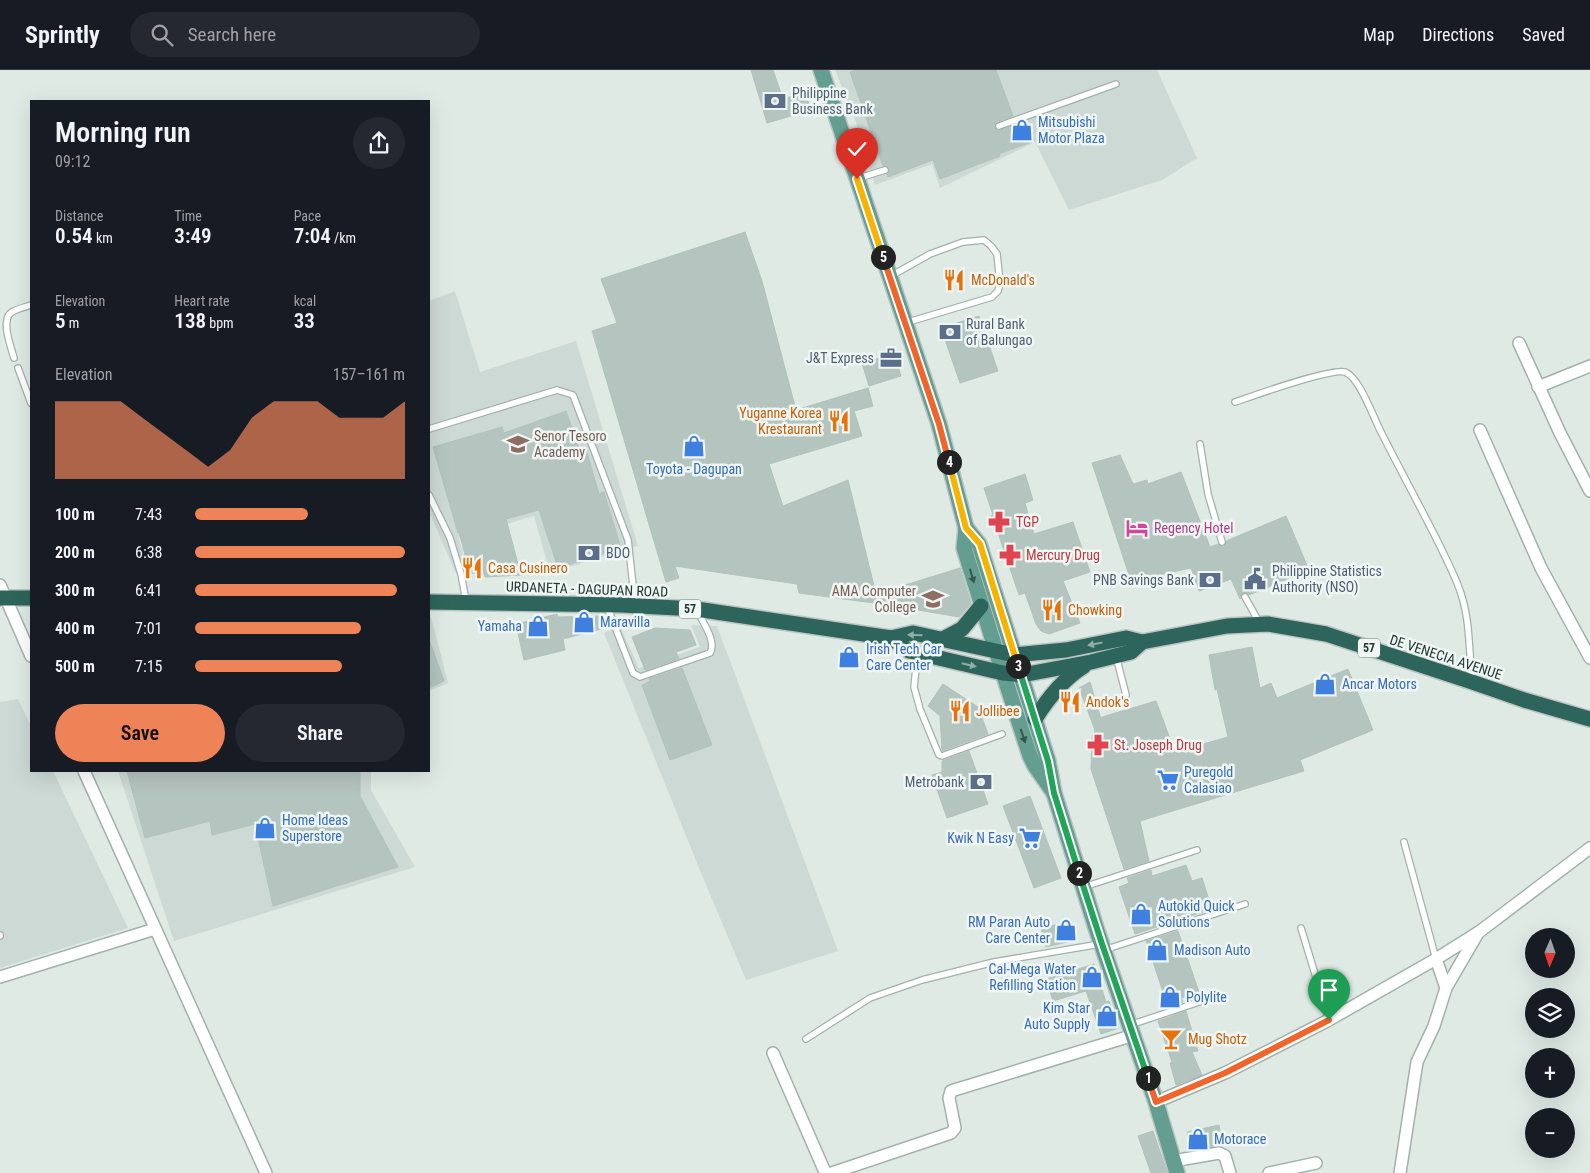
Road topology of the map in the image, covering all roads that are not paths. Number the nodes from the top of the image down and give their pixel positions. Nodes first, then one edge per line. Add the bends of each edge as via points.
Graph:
1 (820, 70) edge
2 (1116, 84) dead end
3 (999, 126) dead end
4 (885, 170) dead end
5 (857, 179) junction
6 (889, 277) junction
7 (30, 306) edge
8 (905, 324) junction
9 (1519, 344) dead end
10 (14, 358) dead end
11 (1590, 366) edge
12 (18, 368) dead end
13 (1538, 387) junction
14 (30, 400) edge
15 (1235, 402) dead end
16 (430, 429) edge
17 (1480, 430) dead end
18 (1200, 444) dead end
19 (1590, 490) edge
20 (430, 497) edge
21 (966, 528) junction
22 (1222, 542) dead end
23 (2, 593) edge
24 (1245, 596) dead end
25 (30, 598) edge
26 (430, 602) edge
27 (466, 602) junction
28 (606, 604) junction
29 (635, 606) junction
30 (982, 606) junction
31 (696, 610) junction
32 (1260, 624) junction
33 (891, 638) junction
34 (943, 639) junction
35 (1142, 642) junction
36 (996, 652) junction
37 (30, 654) edge
38 (1014, 655) junction
39 (1116, 656) junction
40 (1590, 658) edge
41 (1091, 662) junction
42 (916, 668) dead end
43 (1003, 673) junction
44 (1022, 675) junction
45 (1472, 682) junction
46 (1126, 695) dead end
47 (1035, 719) junction
48 (1590, 719) edge
49 (1002, 734) dead end
50 (84, 772) edge
51 (1054, 793) junction
52 (1404, 842) dead end
53 (1590, 848) edge
54 (1197, 850) dead end
55 (1084, 887) junction
56 (1245, 904) dead end
57 (1301, 928) dead end
58 (155, 929) junction
59 (1479, 932) junction
60 (1103, 947) junction
61 (1436, 959) junction
62 (0, 977) edge
63 (1446, 988) junction
64 (1205, 1000) dead end
65 (1329, 1020) junction
66 (1132, 1030) junction
67 (806, 1039) dead end
68 (773, 1053) dead end
69 (1156, 1102) junction
70 (1316, 1163) dead end
71 (1175, 1167) edge
72 (266, 1173) edge
73 (830, 1173) edge
74 (1230, 1173) edge
75 (1269, 1173) edge
76 (1400, 1173) edge

1 - 5 main road
2 - 3 lane
4 - 5 lane
5 - 6 main road
6 - 8 main road
6 - 8 lane via 930,254 963,242 984,240 997,254 1000,283 992,296
7 - 10 lane via 7,316 5,323
8 - 21 main road via 939,424
9 - 13 street
11 - 13 street
12 - 14 lane
13 - 19 street
15 - 45 lane via 1316,376 1344,372 1352,377 1428,522 1462,596
16 - 29 lane via 557,390 573,395 628,540
17 - 40 street via 1541,568
18 - 22 lane via 1208,494
20 - 27 lane via 450,538
21 -> 30 main road via 964,548
21 - 38 main road via 980,544
23 - 25 highway
23 - 37 street
24 - 32 lane
26 - 27 highway, URDANETA - DAGUPAN ROAD / 57
27 - 28 highway, URDANETA - DAGUPAN ROAD / 57
28 - 29 highway, URDANETA - DAGUPAN ROAD / 57
28 - 31 lane via 633,673 640,677 710,653 712,641
29 - 31 highway, URDANETA - DAGUPAN ROAD / 57
30 - 34 highway via 962,629
30 - 36 main road
31 - 33 highway, URDANETA - DAGUPAN ROAD / 57
32 - 35 highway, DE VENECIA AVENUE / 57 via 1227,626
32 - 45 highway, DE VENECIA AVENUE / 57 via 1326,634
34 -> 33 highway, URDANETA - DAGUPAN ROAD / 57 via 913,633
33 -> 43 highway, URDANETA - DAGUPAN ROAD / 57 via 908,651
34 - 36 highway, URDANETA - DAGUPAN ROAD / 57
35 -> 38 highway, DE VENECIA AVENUE / 57 via 1126,638 1066,650
35 - 39 highway, DE VENECIA AVENUE / 57 via 1131,652
36 - 38 highway, DE VENECIA AVENUE / 57
36 - 43 main road
38 - 44 main road
39 - 41 highway, DE VENECIA AVENUE / 57
39 - 46 lane
41 - 44 highway, DE VENECIA AVENUE / 57
41 - 47 highway via 1059,686
42 - 49 lane via 914,687 938,755
43 - 44 highway, DE VENECIA AVENUE / 57
43 -> 51 main road via 1030,756
44 - 47 main road
45 - 48 highway, DE VENECIA AVENUE / 57
47 - 51 main road
50 - 58 street
51 - 55 main road
52 - 61 lane
53 - 59 street
54 - 55 lane
55 - 60 main road
56 - 60 lane
57 - 65 lane
58 - 62 street
58 - 72 street
59 - 61 street
59 - 63 street
60 - 66 main road
60 - 67 lane via 994,962 922,980 870,998
61 - 63 street
61 - 65 street
63 - 76 street via 1434,1026 1417,1062
64 - 66 lane
65 - 69 street via 1225,1073
66 - 69 main road
66 - 73 street via 951,1091 949,1098 955,1128 951,1132
68 - 73 street via 824,1172
69 - 71 main road
70 - 75 street
71 - 74 street via 1219,1153 1225,1156

